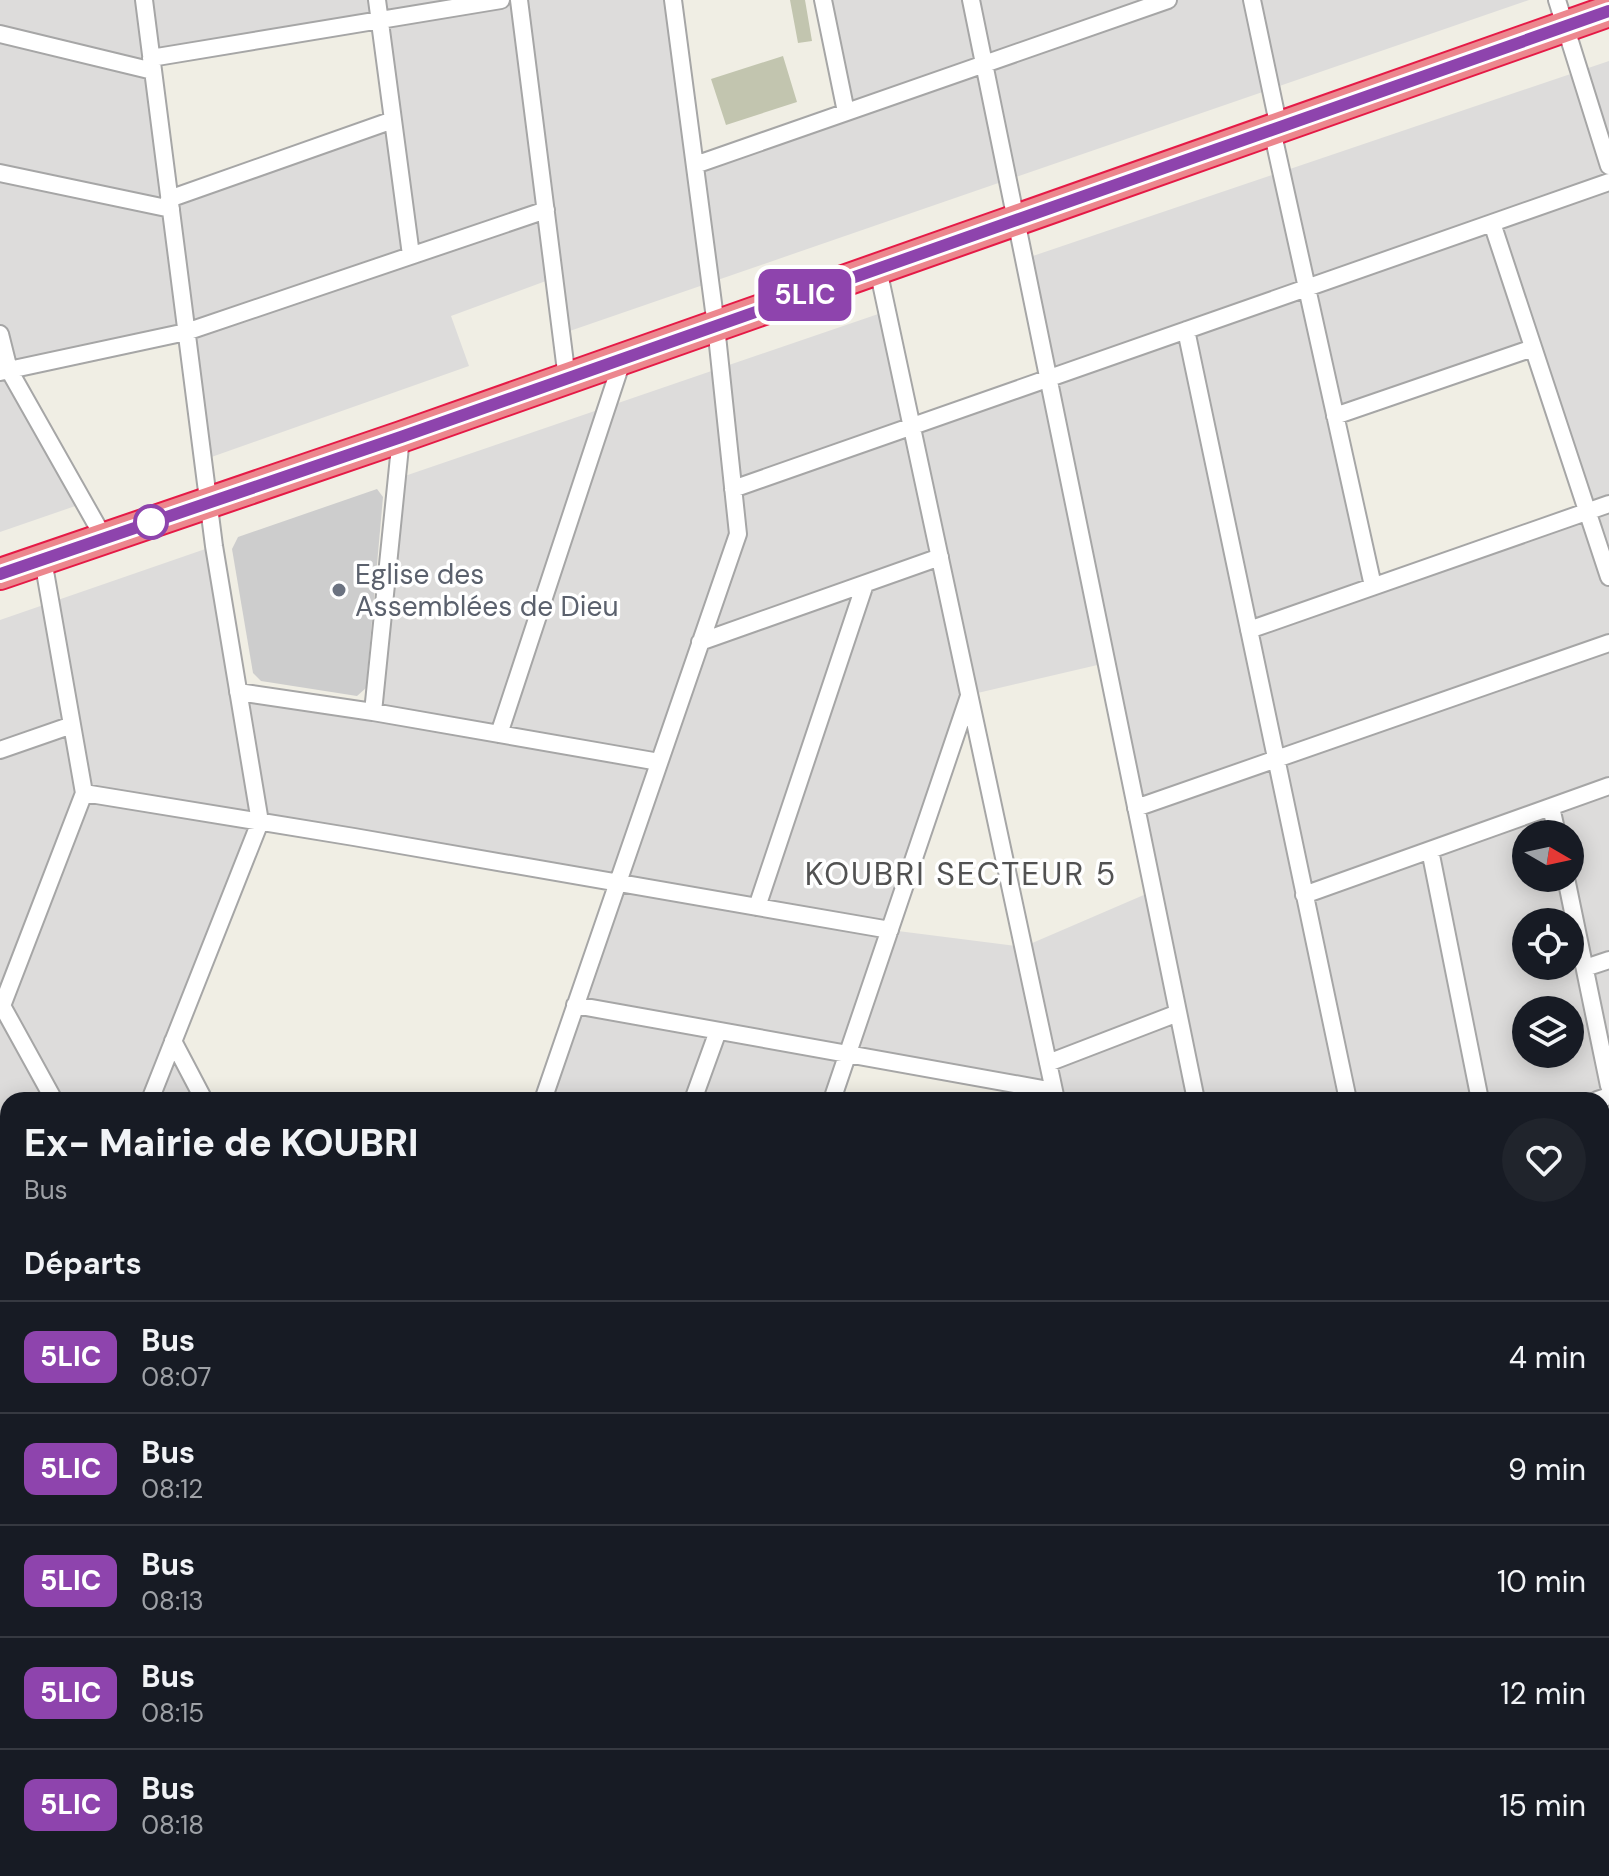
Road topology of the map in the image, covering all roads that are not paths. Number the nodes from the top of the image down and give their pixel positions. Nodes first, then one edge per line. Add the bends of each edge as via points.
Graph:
1 (144, 0) edge
2 (377, 0) edge
3 (501, 0) edge
4 (519, 0) edge
5 (673, 0) edge
6 (823, 0) edge
7 (971, 0) edge
8 (1168, 0) edge
9 (1252, 0) edge
10 (1119, 8) edge
11 (1609, 11) edge
12 (1562, 13) edge
13 (379, 20) junction
14 (0, 34) edge
15 (152, 64) junction
16 (984, 64) junction
17 (846, 112) junction
18 (393, 120) junction
19 (1275, 129) junction
20 (695, 165) junction
21 (1609, 166) edge
22 (0, 173) edge
23 (1609, 182) edge
24 (170, 204) junction
25 (546, 210) junction
26 (1016, 220) junction
27 (1492, 223) junction
28 (411, 255) junction
29 (878, 269) junction
30 (1307, 288) junction
31 (716, 326) junction
32 (1186, 330) junction
33 (186, 332) junction
34 (0, 334) edge
35 (1533, 348) junction
36 (623, 358) junction
37 (4, 371) edge
38 (567, 379) junction
39 (1048, 379) junction
40 (1335, 416) junction
41 (912, 427) junction
42 (401, 437) junction
43 (733, 489) junction
44 (209, 503) junction
45 (1609, 504) edge
46 (1587, 512) junction
47 (104, 538) junction
48 (940, 557) junction
49 (43, 560) junction
50 (0, 574) edge
51 (1609, 577) edge
52 (865, 584) junction
53 (1373, 586) junction
54 (1249, 630) junction
55 (700, 642) junction
56 (1609, 643) edge
57 (238, 692) junction
58 (969, 694) junction
59 (373, 712) junction
60 (72, 725) junction
61 (499, 734) junction
62 (0, 750) edge
63 (1276, 759) junction
64 (659, 762) junction
65 (1609, 786) edge
66 (84, 793) junction
67 (1551, 807) junction
68 (1136, 808) junction
69 (1554, 820) edge
70 (260, 822) junction
71 (1430, 850) junction
72 (617, 882) junction
73 (1569, 892) edge
74 (1304, 895) junction
75 (757, 907) junction
76 (890, 930) junction
77 (1609, 960) edge
78 (1585, 968) junction
79 (1, 1005) edge
80 (575, 1005) junction
81 (1178, 1013) junction
82 (718, 1031) junction
83 (173, 1041) junction
84 (848, 1054) junction
85 (1048, 1063) junction
86 (1609, 1086) edge
87 (50, 1092) edge
88 (153, 1092) edge
89 (200, 1092) edge
90 (546, 1092) edge
91 (696, 1092) edge
92 (835, 1092) edge
93 (1040, 1092) edge
94 (1054, 1092) edge
95 (1194, 1092) edge
96 (1346, 1092) edge
97 (1478, 1092) edge

1 - 15 street
2 - 13 street
3 - 13 street
4 - 25 street
5 - 20 street
6 - 17 street
7 - 16 street
8 - 10 street
9 - 19 street
10 - 16 street
11 - 12 highway
12 - 19 highway
12 - 21 street
13 - 15 street
13 - 18 street
14 - 15 street
15 - 24 street
16 - 17 street
16 - 26 street
17 - 20 street
18 - 24 street
18 - 28 street
19 - 26 highway
19 - 30 street
20 - 31 street
22 - 24 street
23 - 27 street
24 - 33 street
25 - 28 street
25 - 38 street
26 - 29 highway
26 - 39 street
27 - 30 street
27 - 35 street
28 - 33 street
29 - 31 highway
29 - 41 street
30 - 32 street
30 - 40 street
31 - 36 highway
31 - 43 street
32 - 39 street
32 - 54 street
33 - 37 street
33 - 44 street
34 - 37 street
35 - 40 street
35 - 46 street
36 - 38 highway
36 - 61 street
37 - 47 street
38 - 42 highway
39 - 41 street
39 - 68 street
40 - 53 street
41 - 43 street
41 - 48 street
42 - 44 highway
42 - 59 street
43 - 55 street via 738,534
44 - 47 highway
44 - 57 street
45 - 46 street
46 - 51 street
46 - 53 street
47 - 49 highway
48 - 52 street
48 - 58 street
49 - 50 highway
49 - 60 street
52 - 55 street
52 - 75 street
53 - 54 street
54 - 63 street
55 - 64 street
56 - 63 street
57 - 59 street
57 - 70 street
58 - 76 street
58 - 85 street
59 - 61 street
60 - 62 street
60 - 66 street
61 - 64 street
63 - 68 street
63 - 74 street
64 - 72 street
65 - 67 street
66 - 70 street
66 - 79 street
67 - 69 street
67 - 71 street
68 - 81 street
70 - 72 street
70 - 83 street
71 - 74 street
71 - 97 street
72 - 75 street
72 - 80 street
73 - 78 street
74 - 96 street
75 - 76 street
76 - 84 street
77 - 78 street
78 - 86 street
79 - 87 street
80 - 82 street
80 - 90 street
81 - 85 street
81 - 95 street
82 - 84 street
82 - 91 street
83 - 88 street
83 - 89 street
84 - 92 street
84 - 93 street
85 - 94 street

